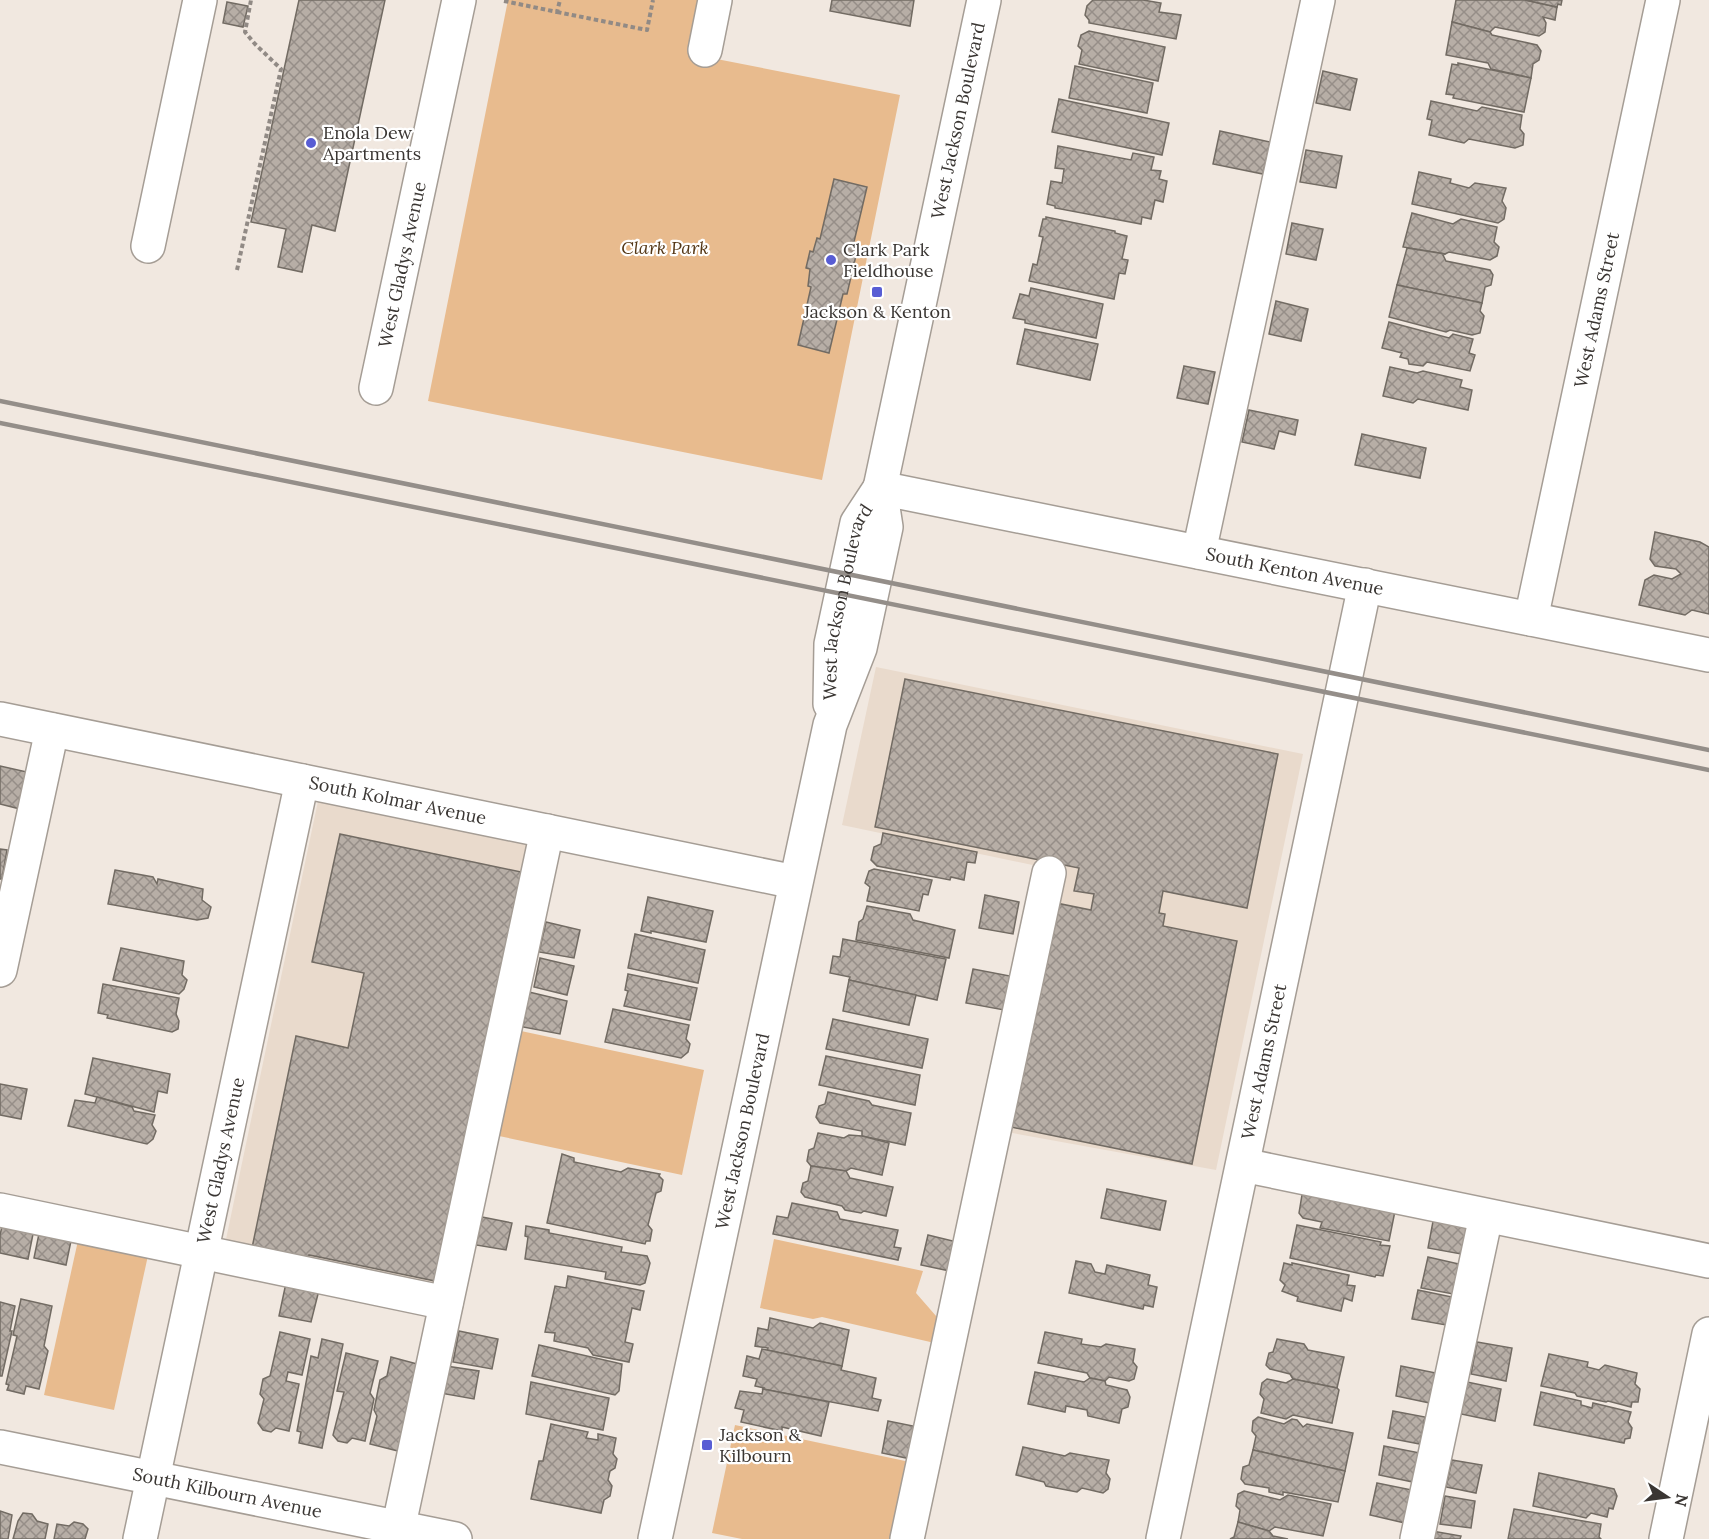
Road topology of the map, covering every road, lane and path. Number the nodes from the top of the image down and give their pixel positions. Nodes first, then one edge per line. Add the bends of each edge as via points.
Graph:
1 (200, 0) edge
2 (251, 0) edge
3 (459, 0) edge
4 (560, 0) edge
5 (654, 0) edge
6 (715, 0) edge
7 (984, 0) edge
8 (1318, 0) edge
9 (1663, 0) edge
10 (504, 1) edge
11 (558, 12) junction
12 (705, 50) dead end
13 (148, 246) dead end
14 (237, 270) dead end
15 (376, 388) dead end
16 (880, 488) junction
17 (1199, 552) junction
18 (1365, 585) junction
19 (1531, 619) junction
20 (1709, 655) edge
21 (0, 719) edge
22 (52, 730) junction
23 (302, 781) junction
24 (547, 831) junction
25 (1049, 873) dead end
26 (795, 882) junction
27 (0, 970) edge
28 (1243, 1165) junction
29 (0, 1210) edge
30 (1486, 1216) junction
31 (202, 1252) junction
32 (1709, 1261) edge
33 (446, 1303) junction
34 (1709, 1334) edge
35 (0, 1447) edge
36 (153, 1478) junction
37 (397, 1533) edge
38 (140, 1539) edge
39 (455, 1539) edge
40 (655, 1539) edge
41 (907, 1539) edge
42 (1163, 1539) edge
43 (1417, 1539) edge
44 (1666, 1539) edge

1 - 13 street
2 - 14 path via 245,32 281,69
3 - 15 street, West Gladys Avenue
4 - 11 path
5 - 11 path via 647,30
6 - 12 street
7 - 16 street, West Jackson Boulevard
8 - 17 street
9 - 19 street, West Adams Street
10 - 11 path
16 - 17 street, South Kenton Avenue
16 - 26 street, West Jackson Boulevard via 857,523 849,557 831,644 830,725
17 - 18 street, South Kenton Avenue
18 - 19 street, South Kenton Avenue
18 - 28 street, West Adams Street
19 - 20 street, South Kenton Avenue
21 - 22 street, South Kolmar Avenue
22 - 23 street, South Kolmar Avenue
22 - 27 street
23 - 24 street, South Kolmar Avenue
23 - 31 street, West Gladys Avenue
24 - 26 street, South Kolmar Avenue
24 - 33 street
25 - 41 street
26 - 40 street, West Jackson Boulevard
28 - 30 street
28 - 42 street, West Adams Street
29 - 31 street
30 - 32 street
30 - 43 street
31 - 33 street
31 - 36 street, West Gladys Avenue
33 - 37 street
34 - 44 street
35 - 36 street, South Kilbourn Avenue
36 - 37 street, South Kilbourn Avenue
36 - 38 street, West Gladys Avenue
37 - 39 street, South Kilbourn Avenue

